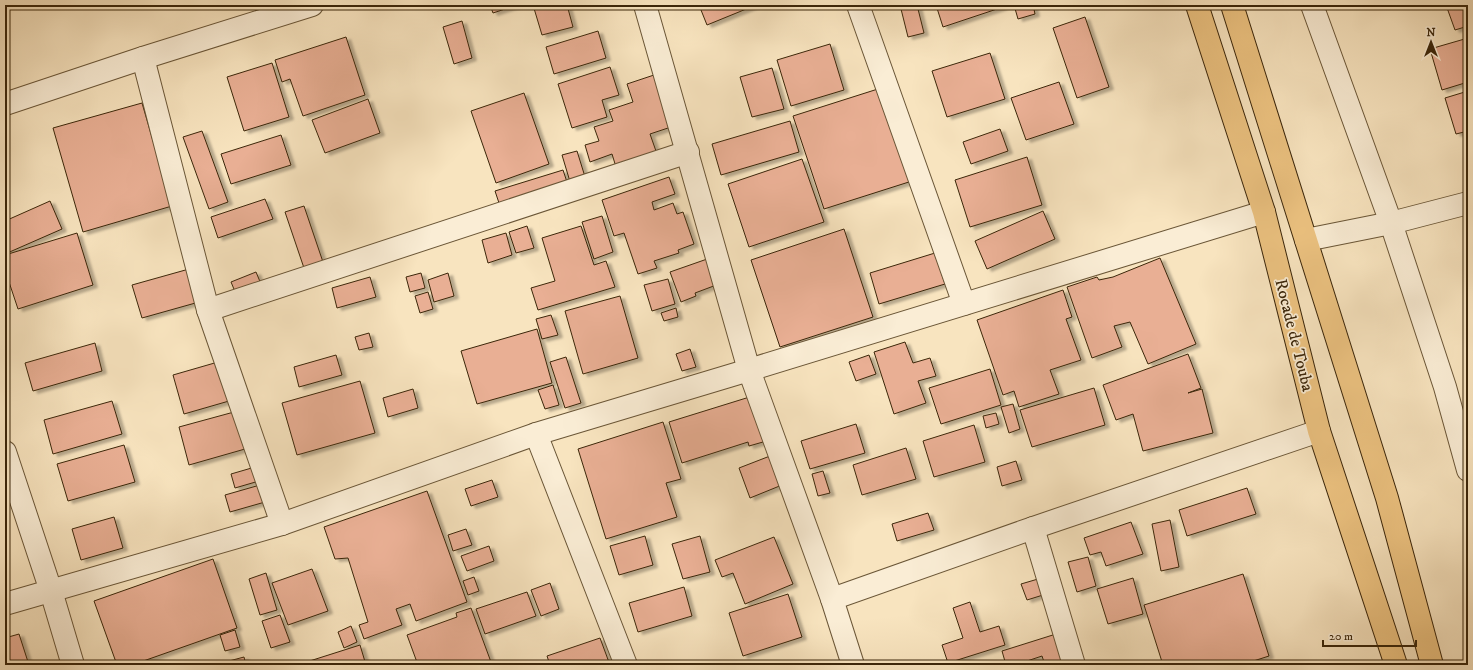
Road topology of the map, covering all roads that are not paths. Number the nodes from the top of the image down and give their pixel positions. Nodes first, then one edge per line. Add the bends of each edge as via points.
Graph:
1 (312, 5) edge
2 (645, 5) edge
3 (858, 5) edge
4 (1197, 5) edge
5 (1232, 5) edge
6 (1312, 5) edge
7 (142, 58) junction
8 (5, 104) edge
9 (688, 152) junction
10 (1468, 203) edge
11 (1264, 212) junction
12 (1391, 223) junction
13 (1306, 240) junction
14 (964, 304) junction
15 (208, 310) junction
16 (750, 370) junction
17 (1319, 431) junction
18 (536, 434) junction
19 (5, 452) edge
20 (1468, 470) edge
21 (282, 524) junction
22 (1034, 528) junction
23 (51, 591) junction
24 (832, 599) junction
25 (5, 604) edge
26 (73, 665) edge
27 (626, 665) edge
28 (853, 665) edge
29 (1074, 665) edge
30 (1396, 665) edge
31 (1432, 665) edge

1 - 7 street
2 - 9 street
3 - 14 street
4 - 11 main road, Rocade de Touba
5 - 13 main road, Rocade de Touba
6 - 12 street
7 - 8 street
7 - 15 street
9 - 15 street
9 - 16 street
10 - 12 street
11 - 14 street
11 - 17 main road, Rocade de Touba
12 - 13 street
12 - 20 street via 1445,387
13 - 31 main road, Rocade de Touba via 1387,498
14 - 16 street
15 - 21 street
16 - 18 street
16 - 24 street
17 - 22 street
17 - 30 main road, Rocade de Touba
18 - 21 street
18 - 27 street
19 - 23 street
21 - 23 street
22 - 24 street
22 - 29 street
23 - 25 street
23 - 26 street
24 - 28 street

